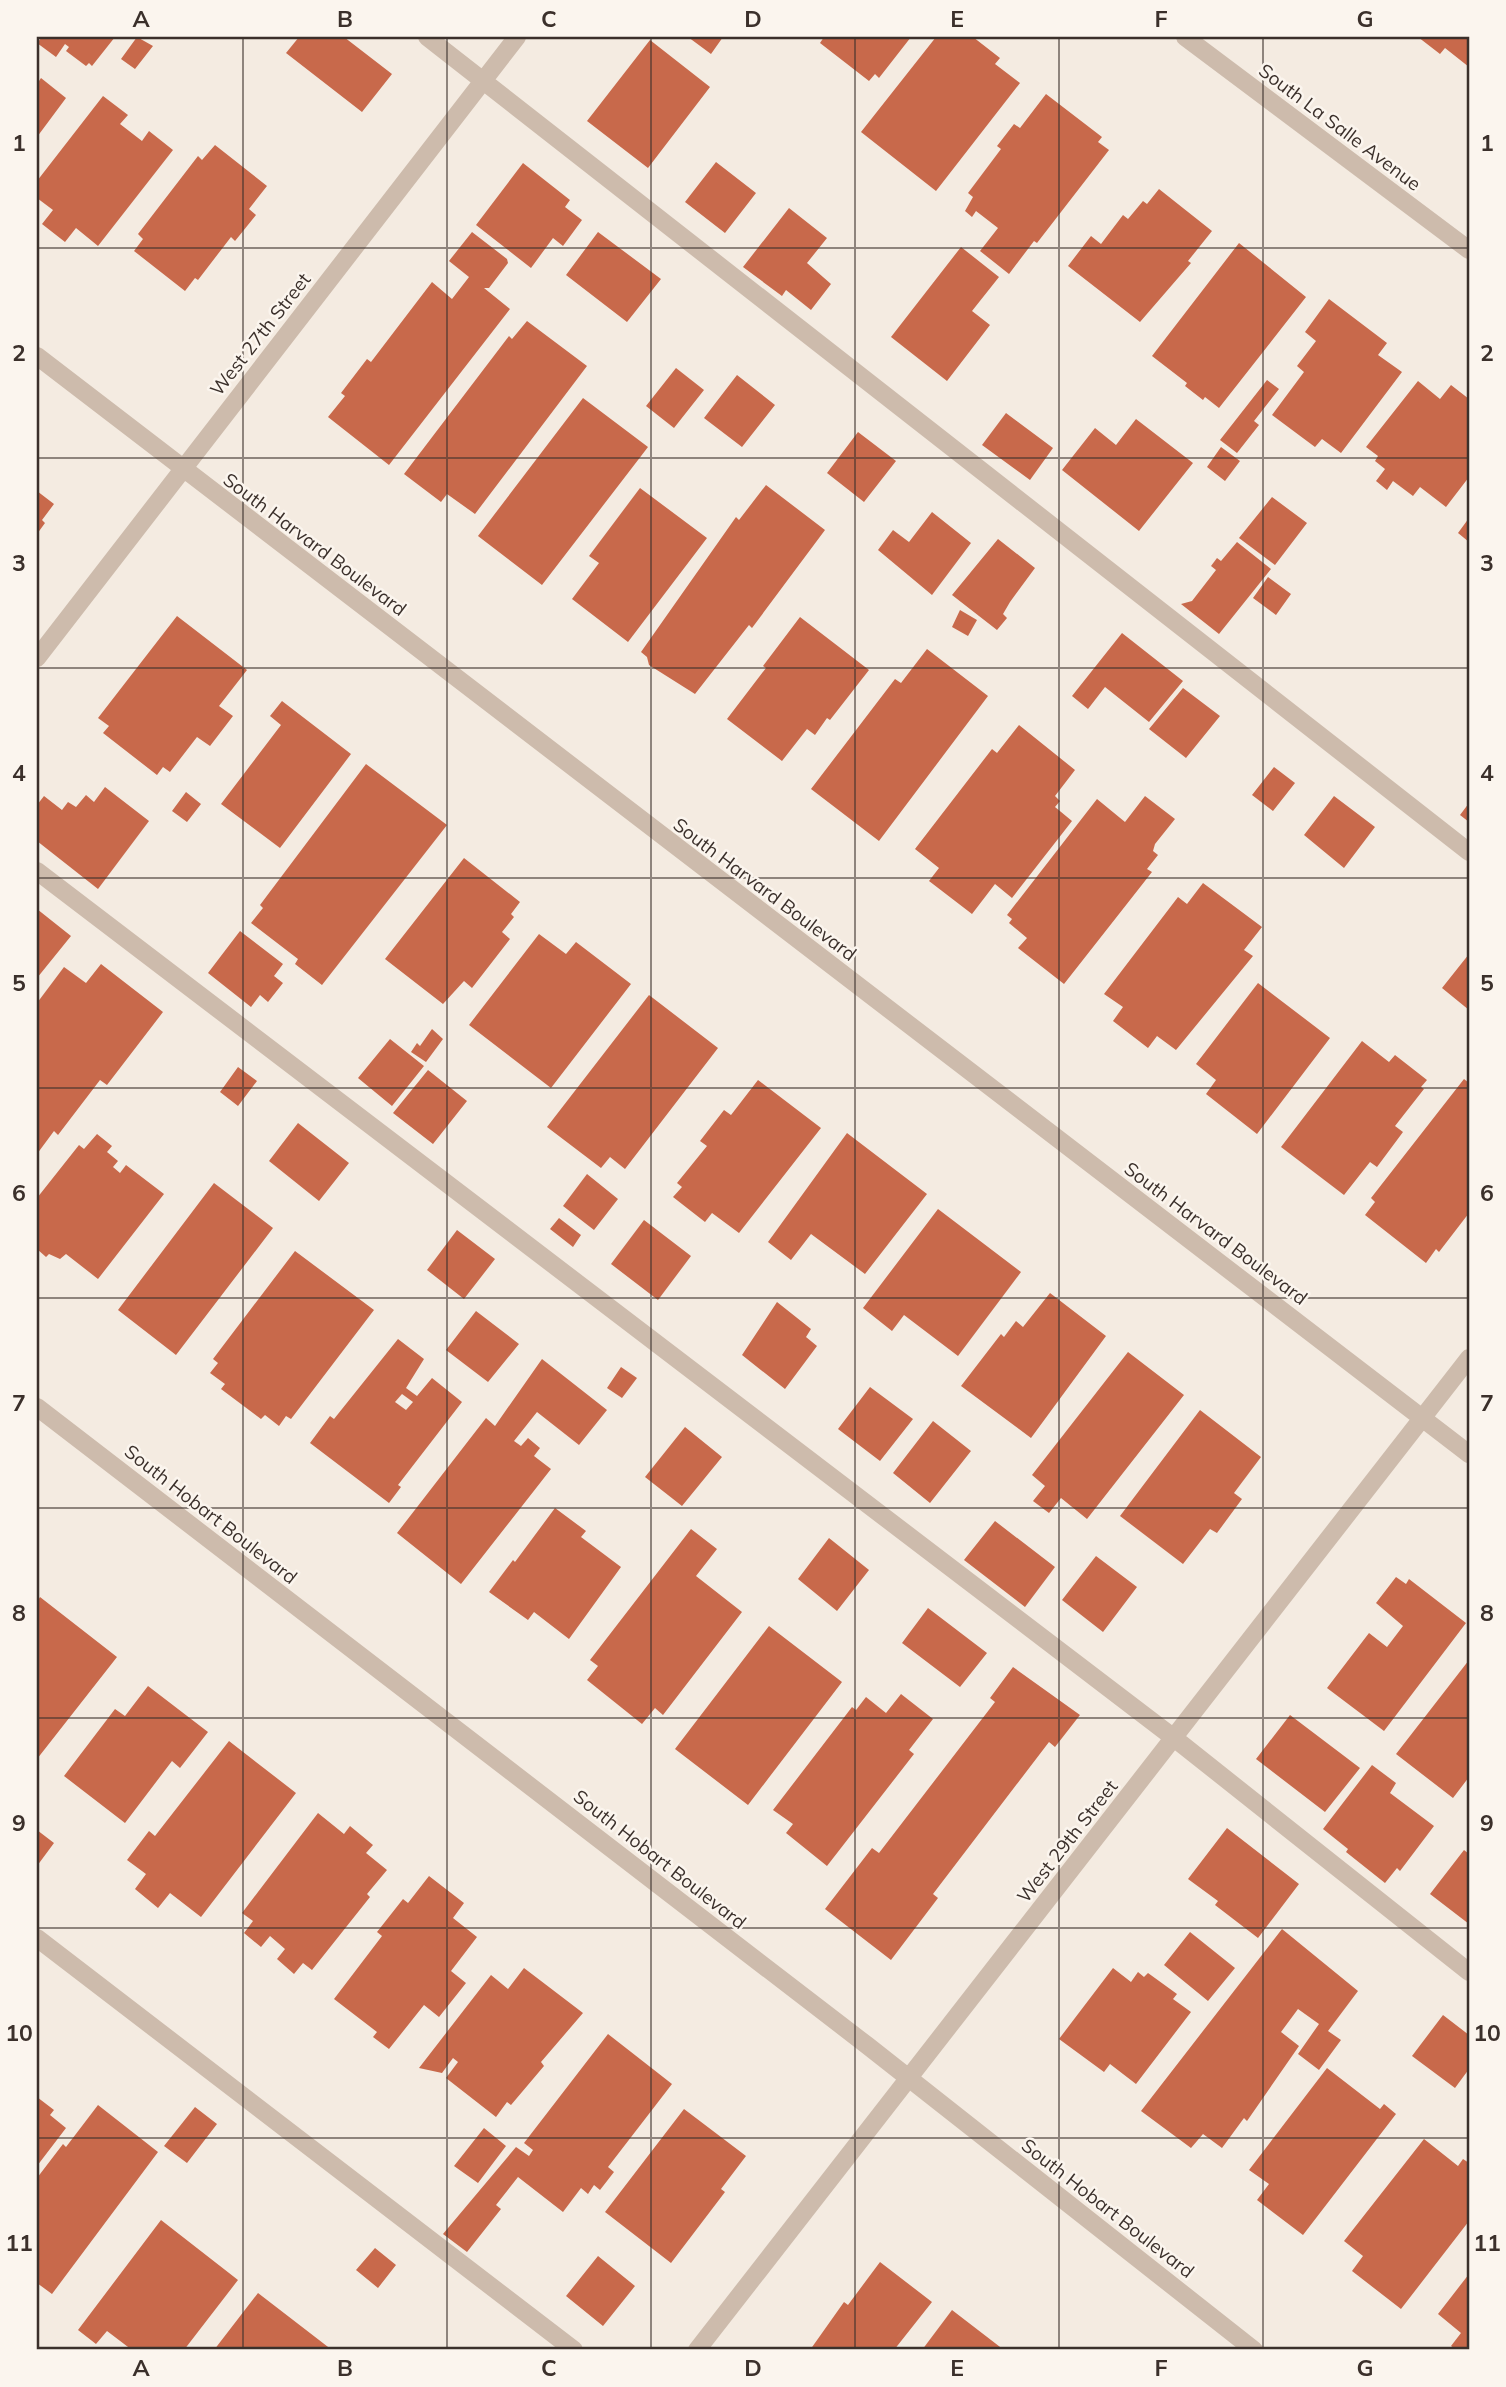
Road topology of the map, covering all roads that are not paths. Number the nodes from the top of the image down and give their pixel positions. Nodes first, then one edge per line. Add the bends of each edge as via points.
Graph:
1 (427, 37) edge
2 (517, 37) edge
3 (1185, 37) edge
4 (483, 80) junction
5 (1469, 250) edge
6 (37, 356) edge
7 (183, 470) junction
8 (37, 658) edge
9 (1469, 852) edge
10 (37, 872) edge
11 (1469, 1358) edge
12 (37, 1406) edge
13 (1423, 1418) junction
14 (1469, 1454) edge
15 (1174, 1738) junction
16 (37, 1938) edge
17 (1469, 1972) edge
18 (909, 2078) junction
19 (574, 2350) edge
20 (697, 2350) edge
21 (1254, 2350) edge

1 - 4 street
2 - 4 street, West 27th Street
3 - 5 street, South La Salle Avenue
4 - 7 street, West 27th Street
4 - 9 street
6 - 7 street, South Harvard Boulevard
7 - 8 street, West 27th Street
7 - 13 street, South Harvard Boulevard
10 - 15 street
11 - 13 street, West 29th Street
12 - 18 street, South Hobart Boulevard
13 - 14 street, South Harvard Boulevard
13 - 15 street, West 29th Street
15 - 17 street
15 - 18 street, West 29th Street
16 - 19 street
18 - 20 street, West 29th Street
18 - 21 street, South Hobart Boulevard

